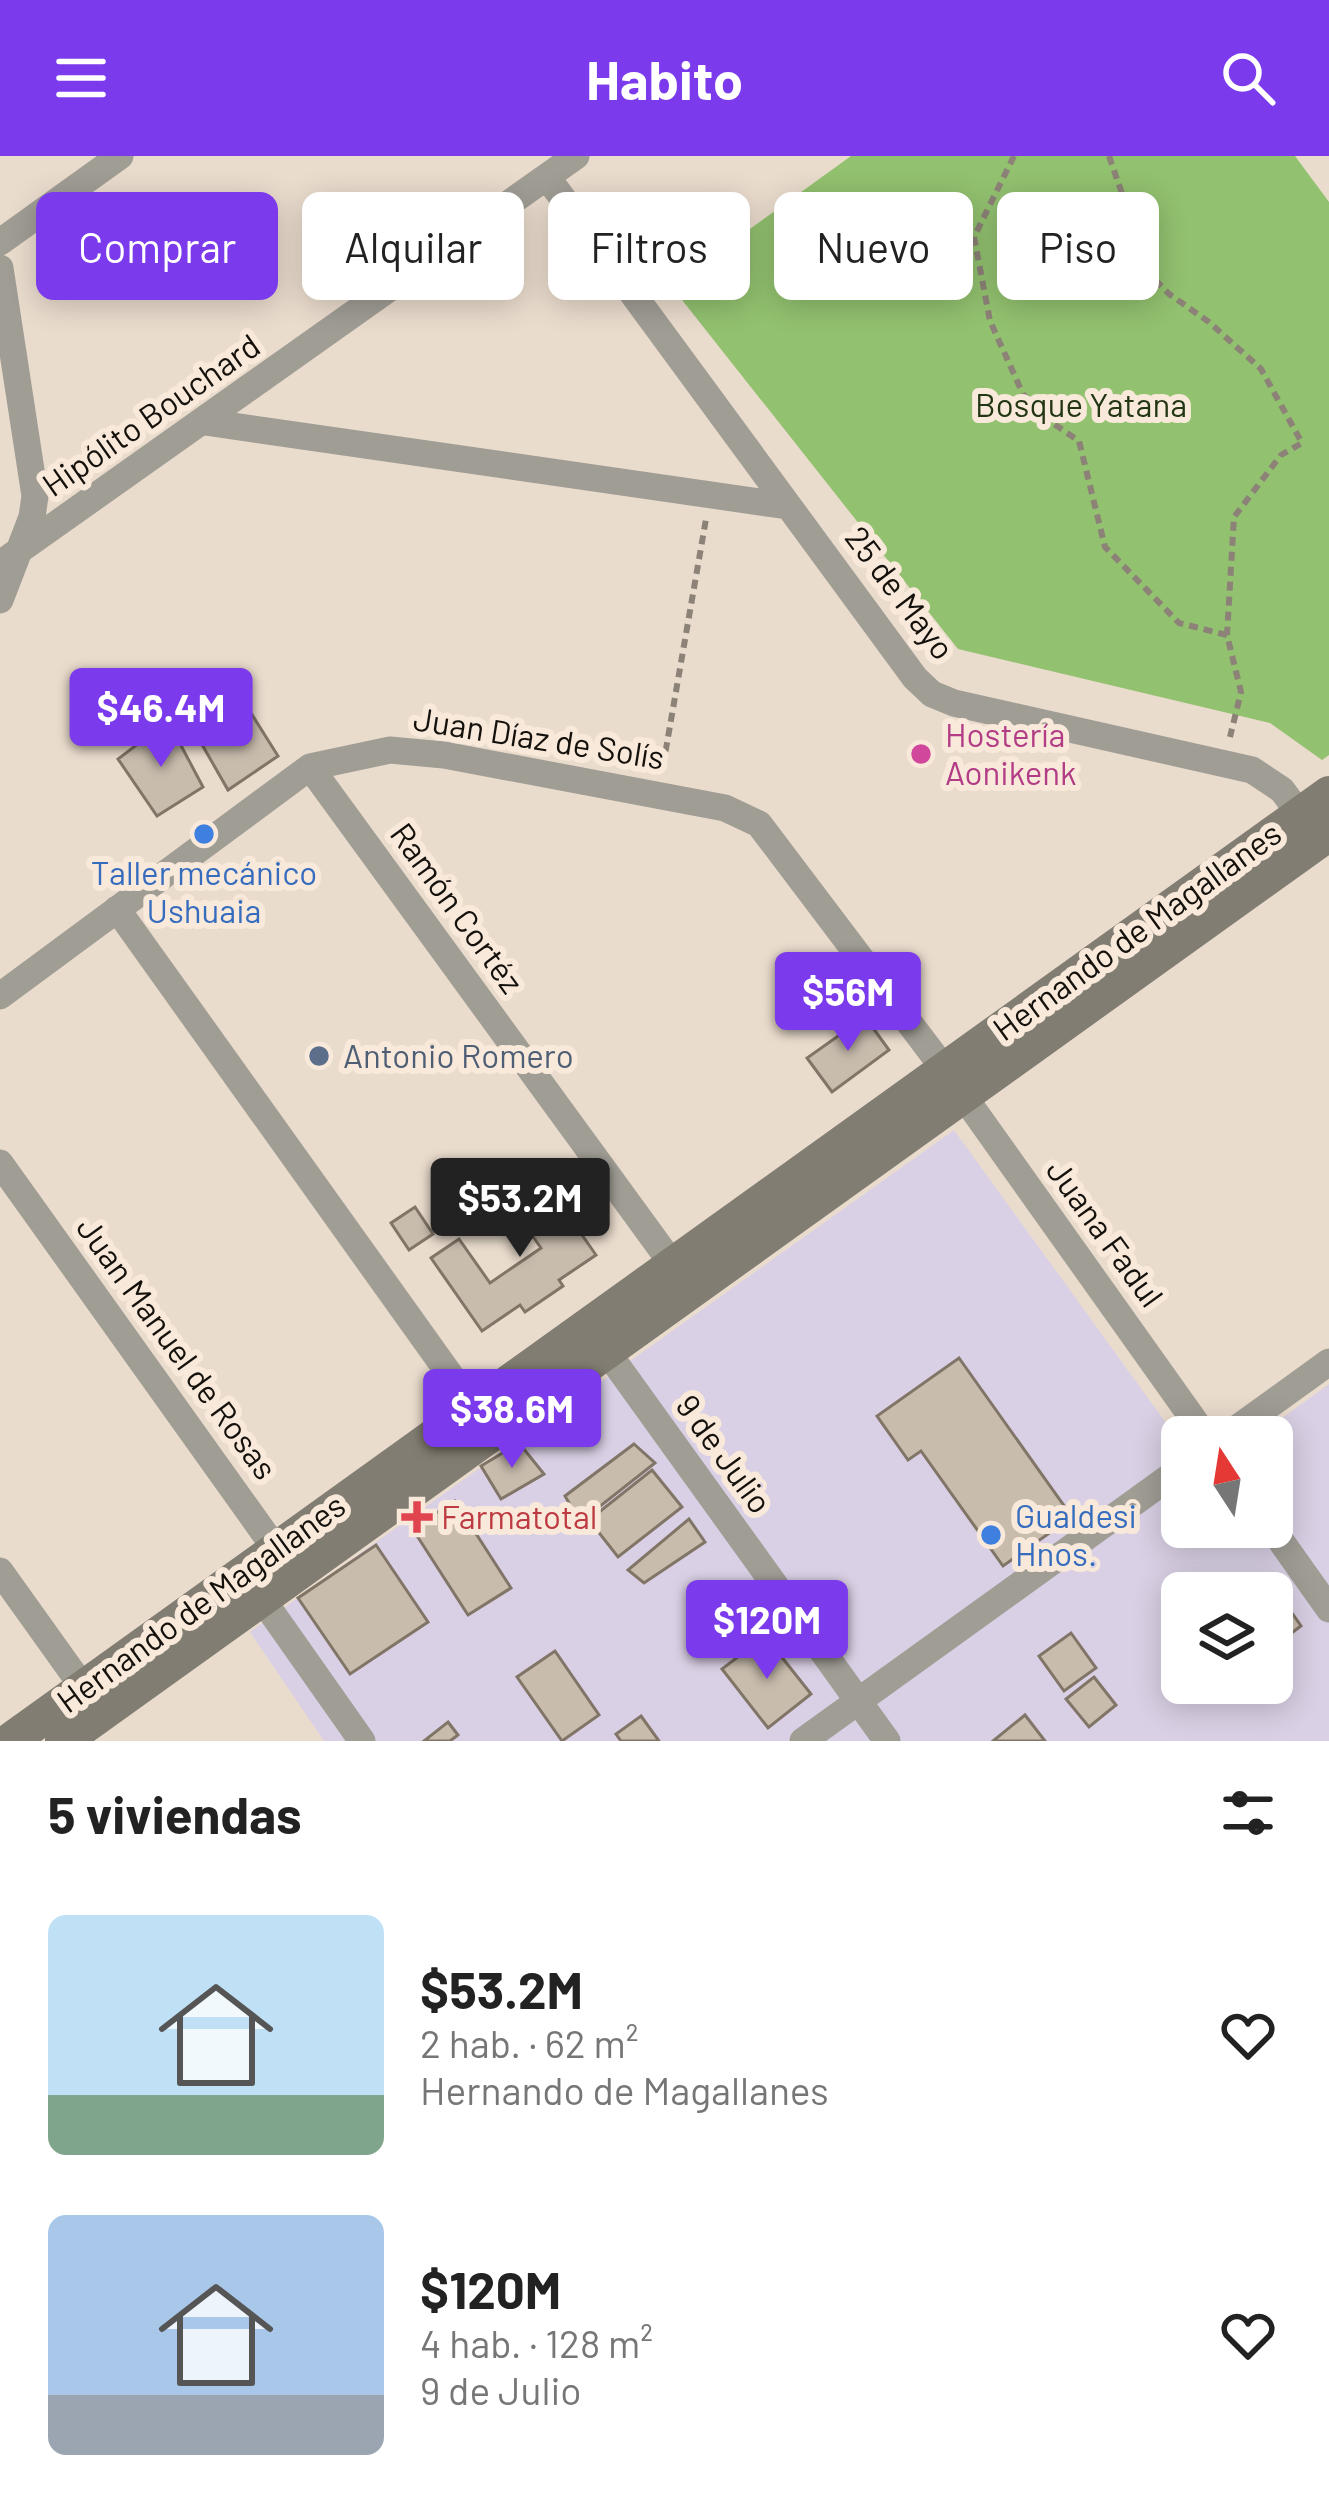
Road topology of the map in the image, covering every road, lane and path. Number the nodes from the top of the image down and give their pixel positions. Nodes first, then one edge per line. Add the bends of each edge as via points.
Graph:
1 (120, 156) edge
2 (576, 156) edge
3 (1015, 156) edge
4 (1108, 156) edge
5 (547, 177) junction
6 (0, 242) edge
7 (0, 268) edge
8 (206, 422) junction
9 (710, 494) junction
10 (788, 506) junction
11 (9, 557) edge
12 (0, 600) edge
13 (1227, 635) junction
14 (1223, 764) junction
15 (310, 767) junction
16 (658, 794) junction
17 (1321, 827) edge
18 (117, 909) junction
19 (2, 989) edge
20 (954, 1083) junction
21 (0, 1163) edge
22 (673, 1265) junction
23 (597, 1339) junction
24 (1329, 1362) edge
25 (473, 1407) junction
26 (1192, 1416) edge
27 (1254, 1416) edge
28 (1161, 1483) edge
29 (1286, 1548) edge
30 (286, 1563) junction
31 (0, 1571) edge
32 (253, 1586) junction
33 (1329, 1609) edge
34 (858, 1701) junction
35 (81, 1719) edge
36 (10, 1741) edge
37 (362, 1741) edge
38 (803, 1741) edge
39 (887, 1741) edge

1 - 6 street
2 - 5 street, Hipólito Bouchard
3 - 13 path via 974,237 989,321 1023,394 1078,442 1105,547 1179,623
4 - 13 path via 1138,262 1261,369 1302,443 1281,454 1234,517
5 - 8 street, Hipólito Bouchard
5 - 10 street, 25 de Mayo
7 - 11 street via 35,496
8 - 9 street
8 - 11 street, Hipólito Bouchard
9 - 10 street
9 - 16 path
10 - 14 street, 25 de Mayo via 932,694
11 - 12 street
13 - 14 path via 1240,692
14 - 17 street, 25 de Mayo via 1267,777
15 - 16 street, Juan Díaz de Solís via 389,750
15 - 18 street, Juan Díaz de Solís
15 - 22 street, Ramón Cortéz
16 - 20 street, Juan Díaz de Solís via 759,824
17 - 20 main road, Hernando de Magallanes
18 - 19 street, Juan Díaz de Solís
18 - 25 street
20 - 22 main road, Hernando de Magallanes
20 - 23 main road, Hernando de Magallanes
20 - 26 street, Juana Fadul
21 - 30 street, Juan Manuel de Rosas
22 - 23 main road, Hernando de Magallanes
23 - 25 main road, Hernando de Magallanes
23 - 30 main road, Hernando de Magallanes
23 - 34 street, 9 de Julio
24 - 27 street
25 - 30 main road, Hernando de Magallanes
28 - 34 street
29 - 33 street
30 - 32 main road, Hernando de Magallanes
31 - 35 street
32 - 35 main road, Hernando de Magallanes
32 - 37 street
34 - 38 street
34 - 39 street, 9 de Julio
35 - 36 main road, Hernando de Magallanes

